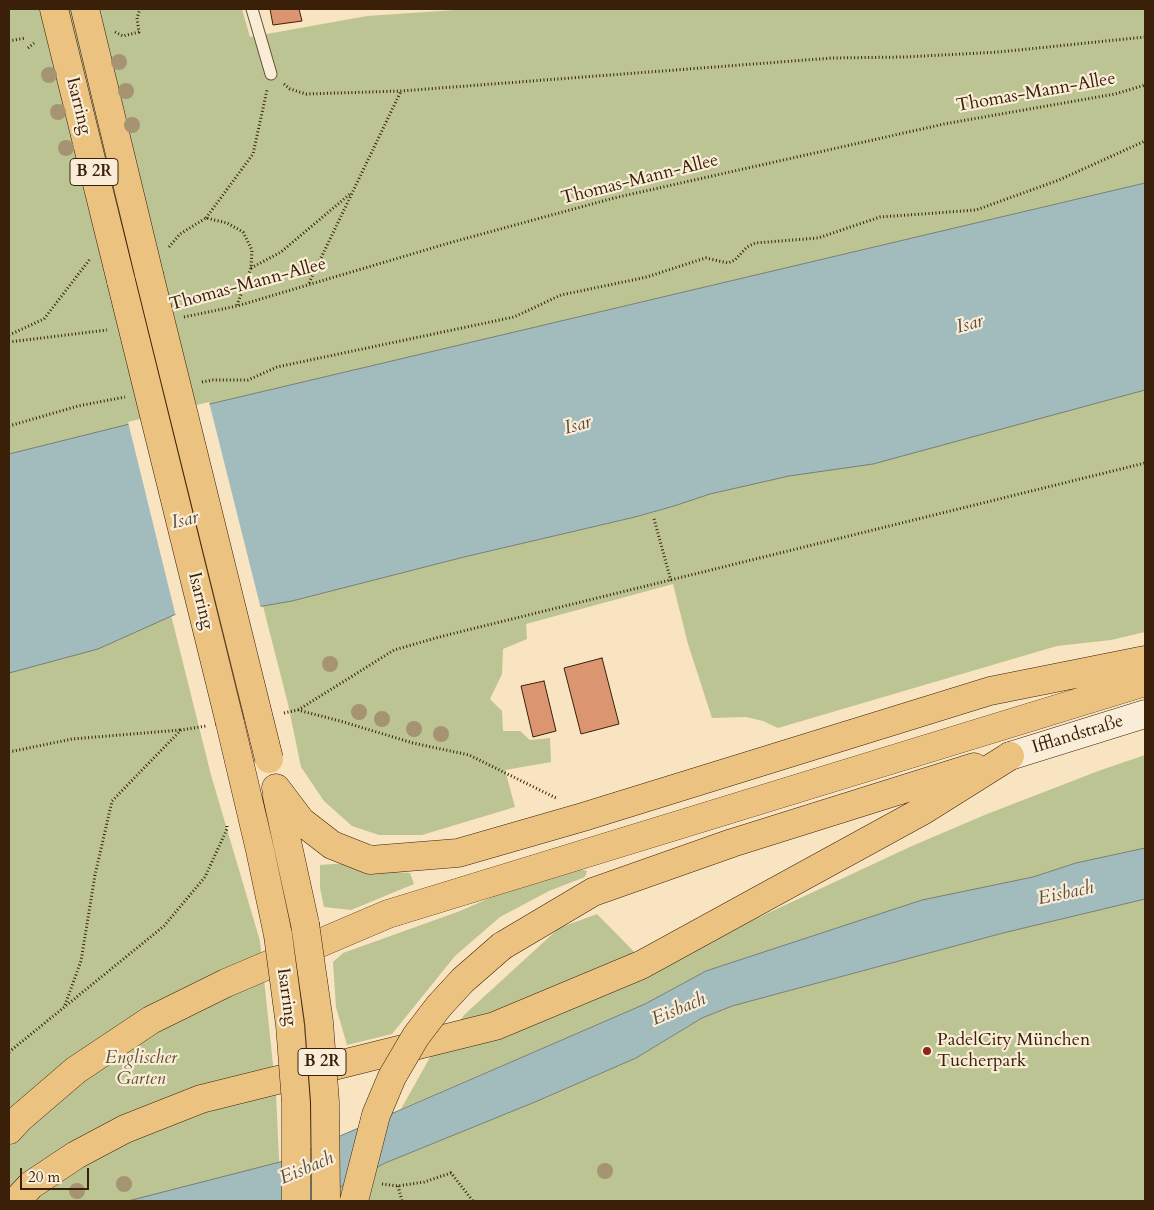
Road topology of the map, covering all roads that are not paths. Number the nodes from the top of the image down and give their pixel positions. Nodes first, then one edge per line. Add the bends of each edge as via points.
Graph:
1 (54, 9) edge
2 (85, 9) edge
3 (252, 9) edge
4 (270, 74) road end
5 (1145, 660) edge
6 (1145, 682) edge
7 (1145, 714) edge
8 (1010, 756) junction
9 (276, 788) junction
10 (9, 1130) edge
11 (24, 1193) edge
12 (296, 1201) edge
13 (326, 1201) edge
14 (354, 1201) edge

1 - 12 highway, Isarring / B 2R, bridge via 240,766 278,935 295,1093
2 - 9 highway, Isarring / B 2R, bridge via 157,263
3 - 4 lane
5 - 9 highway via 990,692 458,853 370,860 332,845 301,821
6 - 10 highway via 388,914 226,983 151,1020 76,1070
7 - 8 main road, Ifflandstraße
8 - 11 highway via 924,810 641,965 495,1026 201,1099 125,1129 76,1155
8 - 14 highway, bridge via 732,843 593,892 502,946 439,1006 416,1036 392,1077 376,1115
9 - 13 highway, Isarring / B 2R, bridge via 305,924 319,1022

